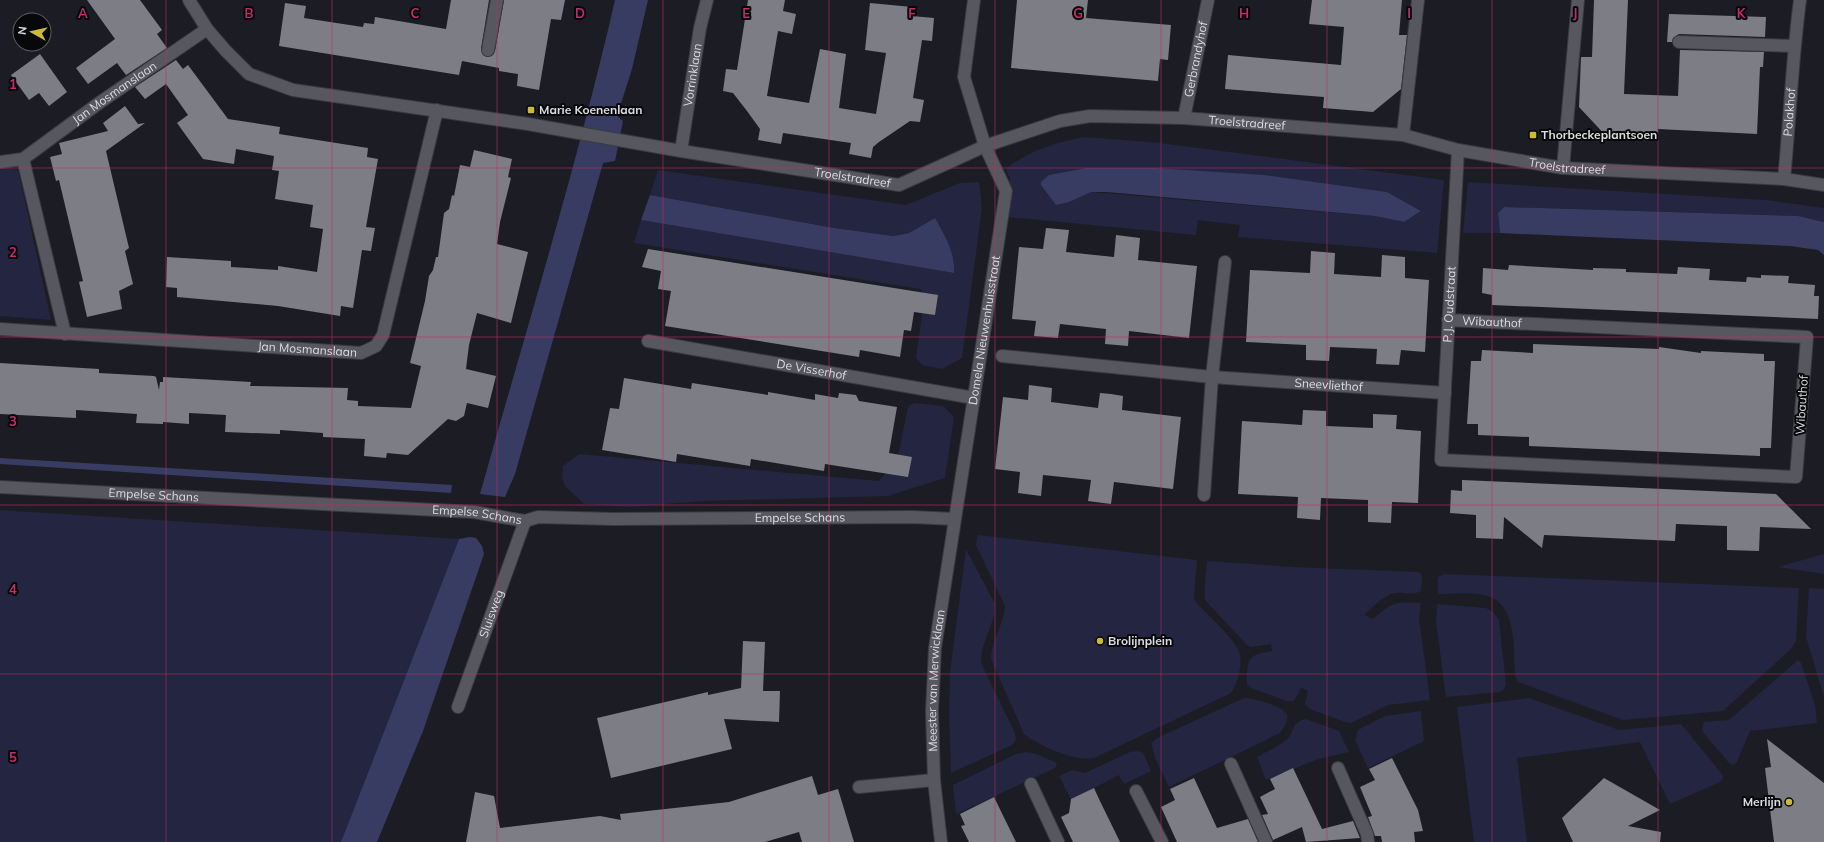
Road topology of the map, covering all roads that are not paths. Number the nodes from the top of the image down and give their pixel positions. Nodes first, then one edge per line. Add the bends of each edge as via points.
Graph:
1 (189, 0) edge
2 (496, 0) edge
3 (707, 0) edge
4 (974, 0) edge
5 (1208, 0) edge
6 (1418, 0) edge
7 (1578, 0) edge
8 (1800, 0) edge
9 (207, 29) junction
10 (1679, 42) dead end
11 (1794, 46) junction
12 (488, 50) dead end
13 (437, 110) junction
14 (1184, 118) junction
15 (1403, 135) junction
16 (985, 146) junction
17 (1458, 150) junction
18 (681, 151) junction
19 (23, 158) junction
20 (0, 162) edge
21 (1563, 168) junction
22 (1784, 179) junction
23 (1824, 185) edge
24 (1225, 262) dead end
25 (1448, 320) junction
26 (0, 329) edge
27 (65, 334) junction
28 (648, 341) dead end
29 (1002, 356) dead end
30 (1212, 377) junction
31 (1445, 393) junction
32 (974, 398) junction
33 (1442, 460) joint
34 (0, 487) edge
35 (1204, 495) dead end
36 (954, 519) junction
37 (525, 521) junction
38 (458, 706) dead end
39 (1231, 764) dead end
40 (1338, 768) dead end
41 (934, 780) junction
42 (1031, 784) dead end
43 (859, 786) dead end
44 (1136, 791) dead end
45 (941, 842) edge
46 (1058, 842) edge
47 (1162, 842) edge
48 (1266, 842) edge
49 (1368, 842) edge

1 - 9 street
2 - 12 street
3 - 18 street, Vorrinklaan via 700,28
4 - 16 street, Domela Nieuwenhuisstraat via 964,77
5 - 14 street, Gerbrandyhof
6 - 15 street
7 - 21 street
8 - 11 street, Polakhof
9 - 13 street via 250,74 293,90
9 - 19 street, Jan Mosmanslaan
10 - 11 street
11 - 22 street, Polakhof
13 - 18 street
13 - 27 street, Jan Mosmanslaan via 383,335 376,346 361,353
14 - 15 street, Troelstradreef
14 - 16 street, Troelstradreef via 1090,116 1060,121
15 - 17 street, Troelstradreef
16 - 18 street, Troelstradreef via 899,185
16 - 32 street, Domela Nieuwenhuisstraat via 1006,191
17 - 21 street, Troelstradreef
17 - 25 street, P.J. Oudstraat
19 - 20 street, Jan Mosmanslaan
19 - 27 street
21 - 22 street, Troelstradreef
22 - 23 street, Troelstradreef
24 - 30 street
25 - 31 street, P.J. Oudstraat
25 - 33 street, Wibauthof via 1807,337 1796,477
26 - 27 street, Jan Mosmanslaan
28 - 32 street, De Visserhof
29 - 30 street, Sneevliethof
30 - 31 street, Sneevliethof
30 - 35 street
31 - 33 street, P.J. Oudstraat
32 - 36 street, Domela Nieuwenhuisstraat
34 - 37 street, Empelse Schans via 474,512
36 - 37 street, Empelse Schans via 912,516 613,520 538,517
36 - 41 street, Meester van Merwicklaan via 935,648 932,711
37 - 38 street, Sluisweg
39 - 48 street
40 - 49 street via 1367,834
41 - 43 street
41 - 45 street, Meester van Merwicklaan
42 - 46 street
44 - 47 street

